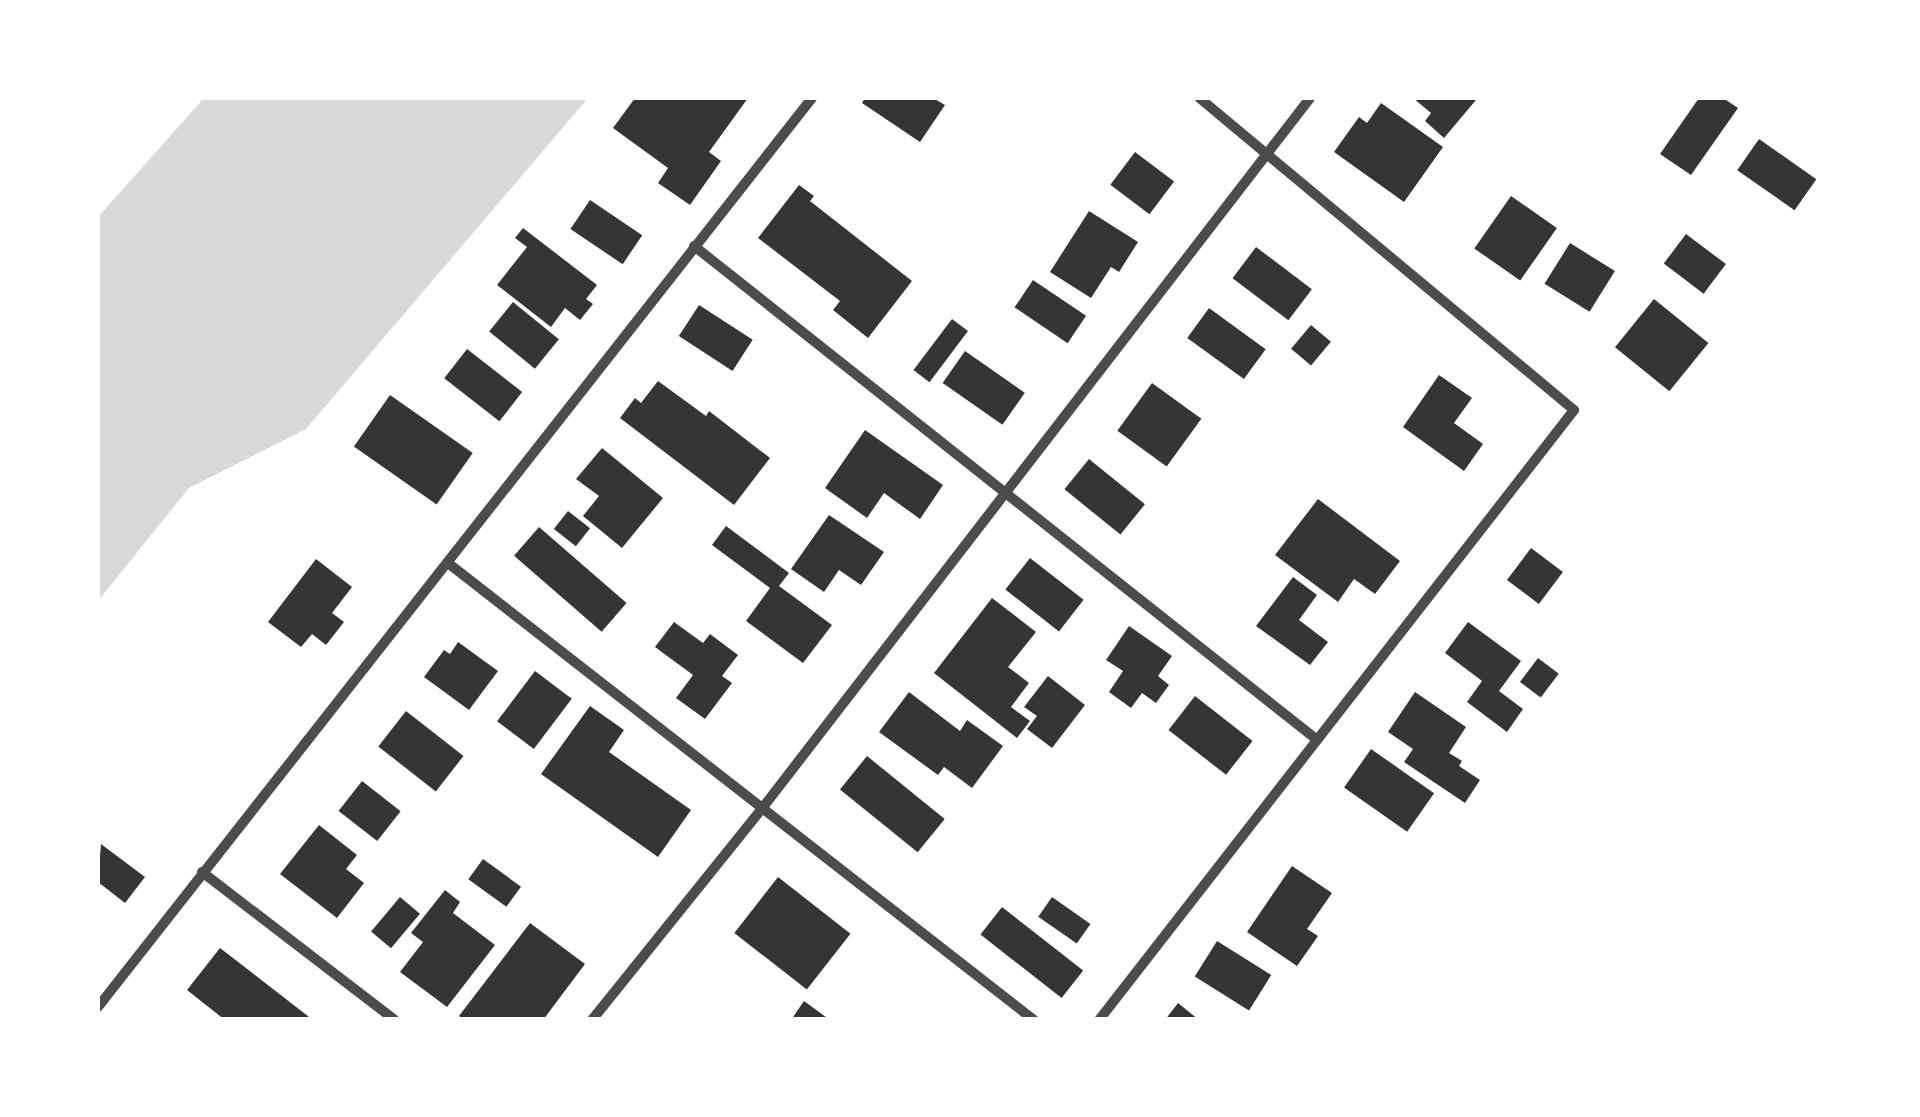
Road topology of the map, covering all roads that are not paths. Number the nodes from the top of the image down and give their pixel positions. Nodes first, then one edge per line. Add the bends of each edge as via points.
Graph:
1 (812, 98) edge
2 (1200, 98) edge
3 (1310, 98) edge
4 (1268, 151) junction
5 (694, 246) junction
6 (1004, 493) junction
7 (448, 562) junction
8 (1316, 740) junction
9 (764, 806) junction
10 (202, 872) junction
11 (98, 1007) edge
12 (394, 1020) edge
13 (592, 1020) edge
14 (1034, 1020) edge
15 (1099, 1020) edge

1 - 5 street
2 - 4 street
3 - 4 street
4 - 6 street
4 - 8 street via 1574,410
5 - 6 street
5 - 7 street
6 - 8 street
6 - 9 street
7 - 9 street
7 - 10 street
8 - 15 street
9 - 13 street
9 - 14 street
10 - 11 street
10 - 12 street

